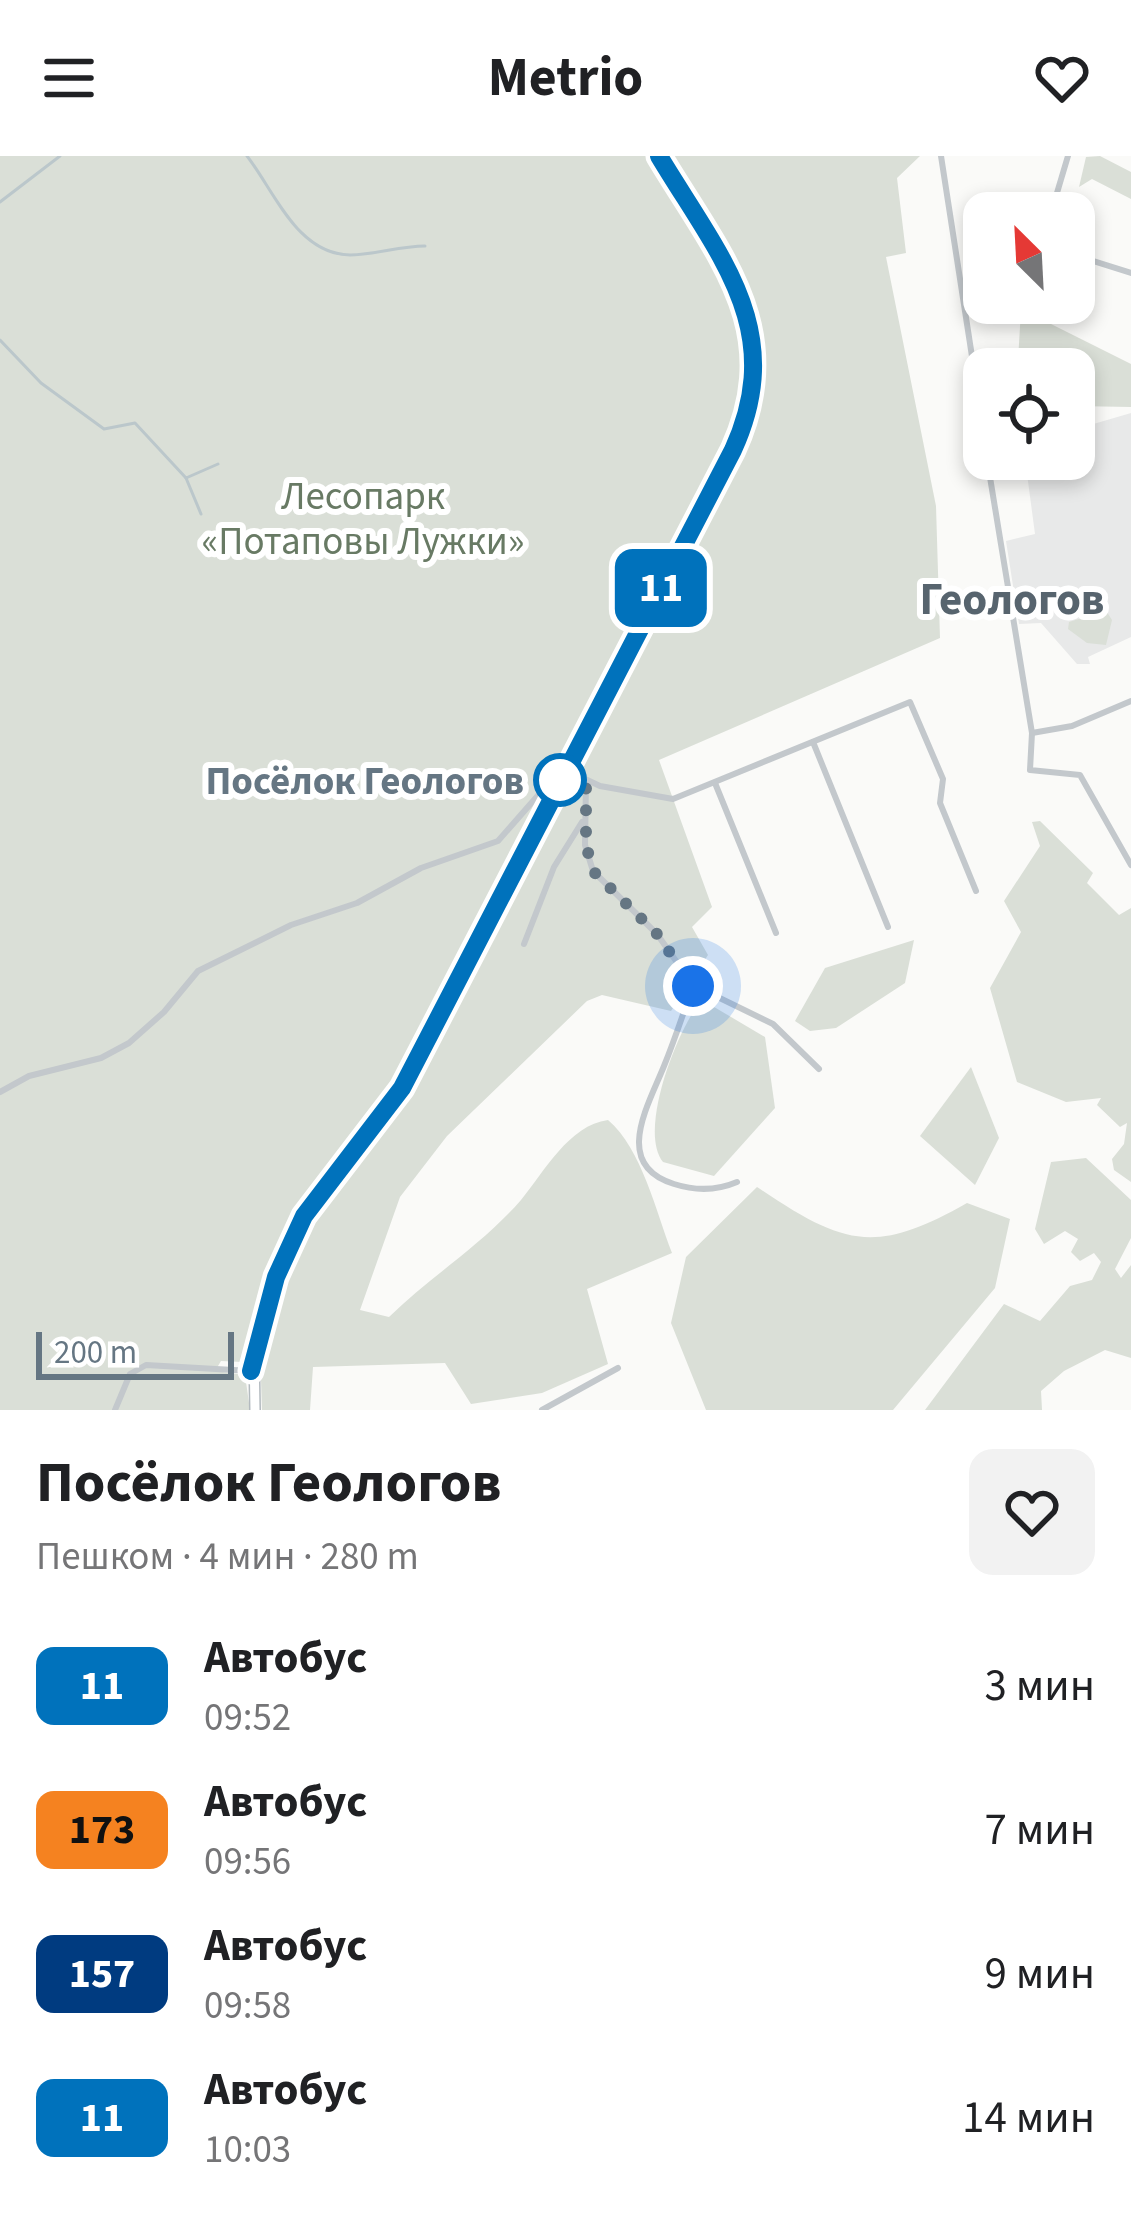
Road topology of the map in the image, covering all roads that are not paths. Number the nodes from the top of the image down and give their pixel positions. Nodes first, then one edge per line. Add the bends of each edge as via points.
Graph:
1 (659, 156) edge
2 (941, 156) edge
3 (1068, 156) edge
4 (1057, 192) edge
5 (1095, 262) edge
6 (1131, 273) edge
7 (971, 348) edge
8 (990, 480) edge
9 (1131, 701) edge
10 (1032, 733) junction
11 (813, 742) junction
12 (566, 770) junction
13 (586, 779) junction
14 (715, 783) junction
15 (556, 787) junction
16 (584, 819) junction
17 (1131, 865) edge
18 (976, 891) dead end
19 (888, 927) dead end
20 (776, 933) dead end
21 (524, 944) dead end
22 (693, 986) junction
23 (819, 1069) dead end
24 (0, 1092) edge
25 (737, 1182) dead end
26 (619, 1368) dead end
27 (251, 1371) junction
28 (115, 1410) edge
29 (255, 1410) edge
30 (543, 1410) edge

1 - 12 street via 742,298 756,352 753,400
2 - 7 street
3 - 4 street
5 - 6 street
8 - 10 street
9 - 10 street
10 - 17 street via 1030,770 1080,775
11 - 14 street
11 - 18 street via 910,702
11 - 19 street
12 - 13 street
12 - 15 street
13 - 14 street via 658,800
13 - 16 street
14 - 20 street
15 - 24 street via 548,784 486,848 422,868 198,971 118,1049
15 - 27 street via 402,1088 304,1216 276,1277
16 - 21 street via 554,867
16 - 22 street via 593,871 657,934
22 - 23 street via 773,1024
22 - 25 street via 641,1120 639,1154 645,1168 673,1184 719,1190
26 - 30 street
27 - 28 street via 146,1365 130,1374
27 - 29 street

